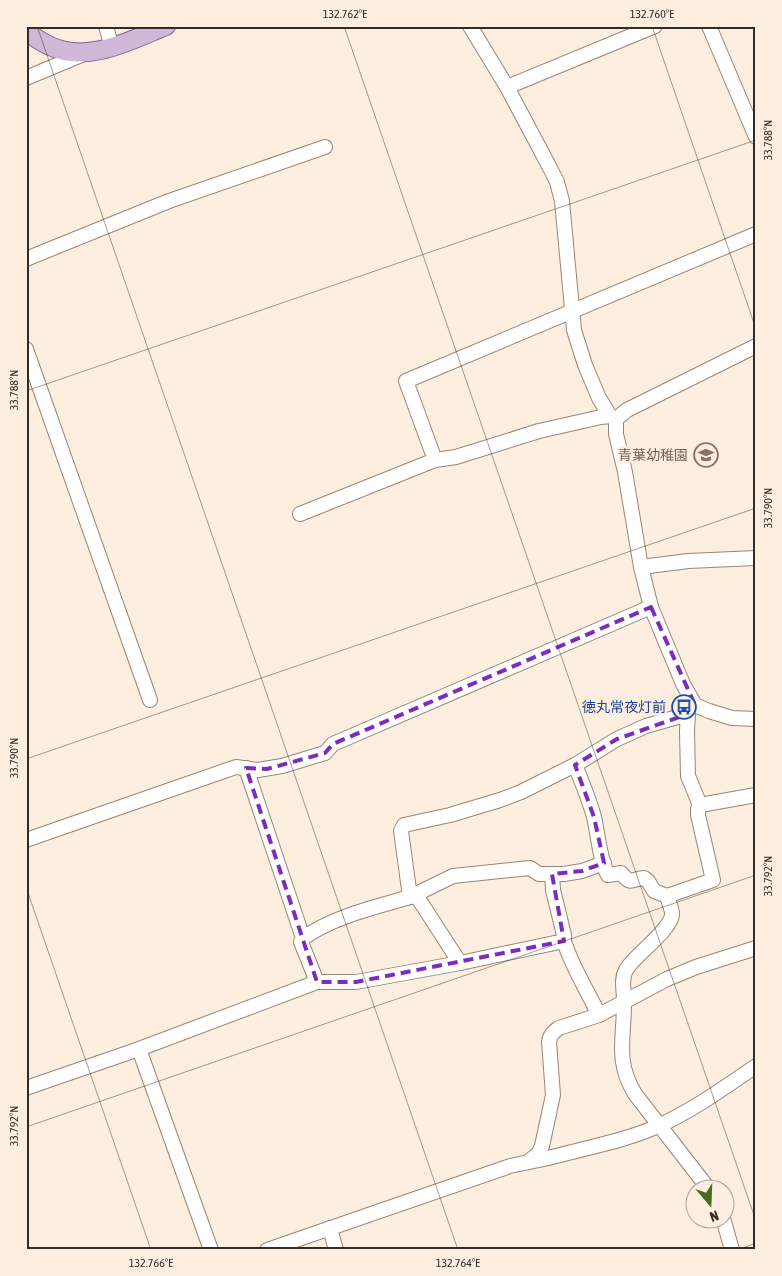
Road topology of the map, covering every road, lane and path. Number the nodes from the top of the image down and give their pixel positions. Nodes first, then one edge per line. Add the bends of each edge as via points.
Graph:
1 (106, 26) edge
2 (166, 26) edge
3 (470, 26) edge
4 (655, 26) edge
5 (709, 26) edge
6 (26, 32) edge
7 (112, 48) junction
8 (87, 53) junction
9 (26, 78) edge
10 (507, 87) junction
11 (756, 137) edge
12 (325, 147) dead end
13 (756, 234) edge
14 (26, 259) edge
15 (572, 311) junction
16 (756, 346) edge
17 (26, 349) edge
18 (613, 417) junction
19 (435, 460) junction
20 (300, 514) dead end
21 (756, 558) edge
22 (641, 567) junction
23 (651, 607) junction
24 (150, 700) dead end
25 (691, 710) junction
26 (756, 719) edge
27 (575, 765) junction
28 (246, 768) junction
29 (756, 795) edge
30 (700, 805) junction
31 (26, 840) edge
32 (604, 862) junction
33 (552, 874) junction
34 (413, 896) junction
35 (666, 896) junction
36 (303, 938) junction
37 (564, 941) junction
38 (756, 948) edge
39 (460, 963) junction
40 (317, 982) junction
41 (625, 1001) junction
42 (599, 1015) junction
43 (139, 1049) junction
44 (756, 1066) edge
45 (26, 1088) edge
46 (659, 1125) junction
47 (528, 1163) junction
48 (700, 1178) edge
49 (330, 1228) junction
50 (726, 1228) edge
51 (211, 1250) edge
52 (267, 1250) edge
53 (336, 1250) edge
54 (732, 1250) edge

1 - 7 street
2 - 7 main road
3 - 10 street
4 - 10 street
5 - 11 street
6 - 8 main road via 60,50
7 - 8 main road
8 - 9 street
10 - 15 street via 557,182 562,201
12 - 14 street via 169,202
13 - 15 street
15 - 18 street via 574,330 585,365 599,398
15 - 19 street via 406,381
16 - 18 street
17 - 24 street
18 - 19 street via 539,431 456,457
18 - 22 street via 626,472
19 - 20 street
21 - 22 street via 688,560
22 - 23 street
23 - 25 street
23 - 28 street via 333,744 325,753 282,766 258,770
25 - 26 street
25 - 27 street via 617,739
25 - 30 street via 686,731 688,776
27 - 32 street via 592,809
27 - 34 street via 500,800 404,825 400,831
28 - 31 street via 236,767
28 - 36 street
29 - 30 street
30 - 35 street via 698,815 713,880
32 - 33 street via 582,871
32 - 35 street via 608,875 621,873 631,882 644,878 654,891
33 - 34 street via 539,874 530,868 453,876
33 - 37 street
34 - 36 street via 338,918
34 - 39 street
35 - 41 street via 672,917 626,968 622,988
36 - 40 street via 301,942
37 - 39 street
37 - 42 street
38 - 41 street via 667,979
39 - 40 street via 356,982
40 - 43 street
41 - 42 street
41 - 46 street via 621,1052 628,1082
42 - 47 street via 559,1028 550,1036 553,1095 542,1146
43 - 45 street
43 - 51 street
44 - 46 street via 710,1097
46 - 47 street via 609,1143
46 - 48 street
47 - 49 street via 510,1166
49 - 52 street
49 - 53 street
50 - 54 street

